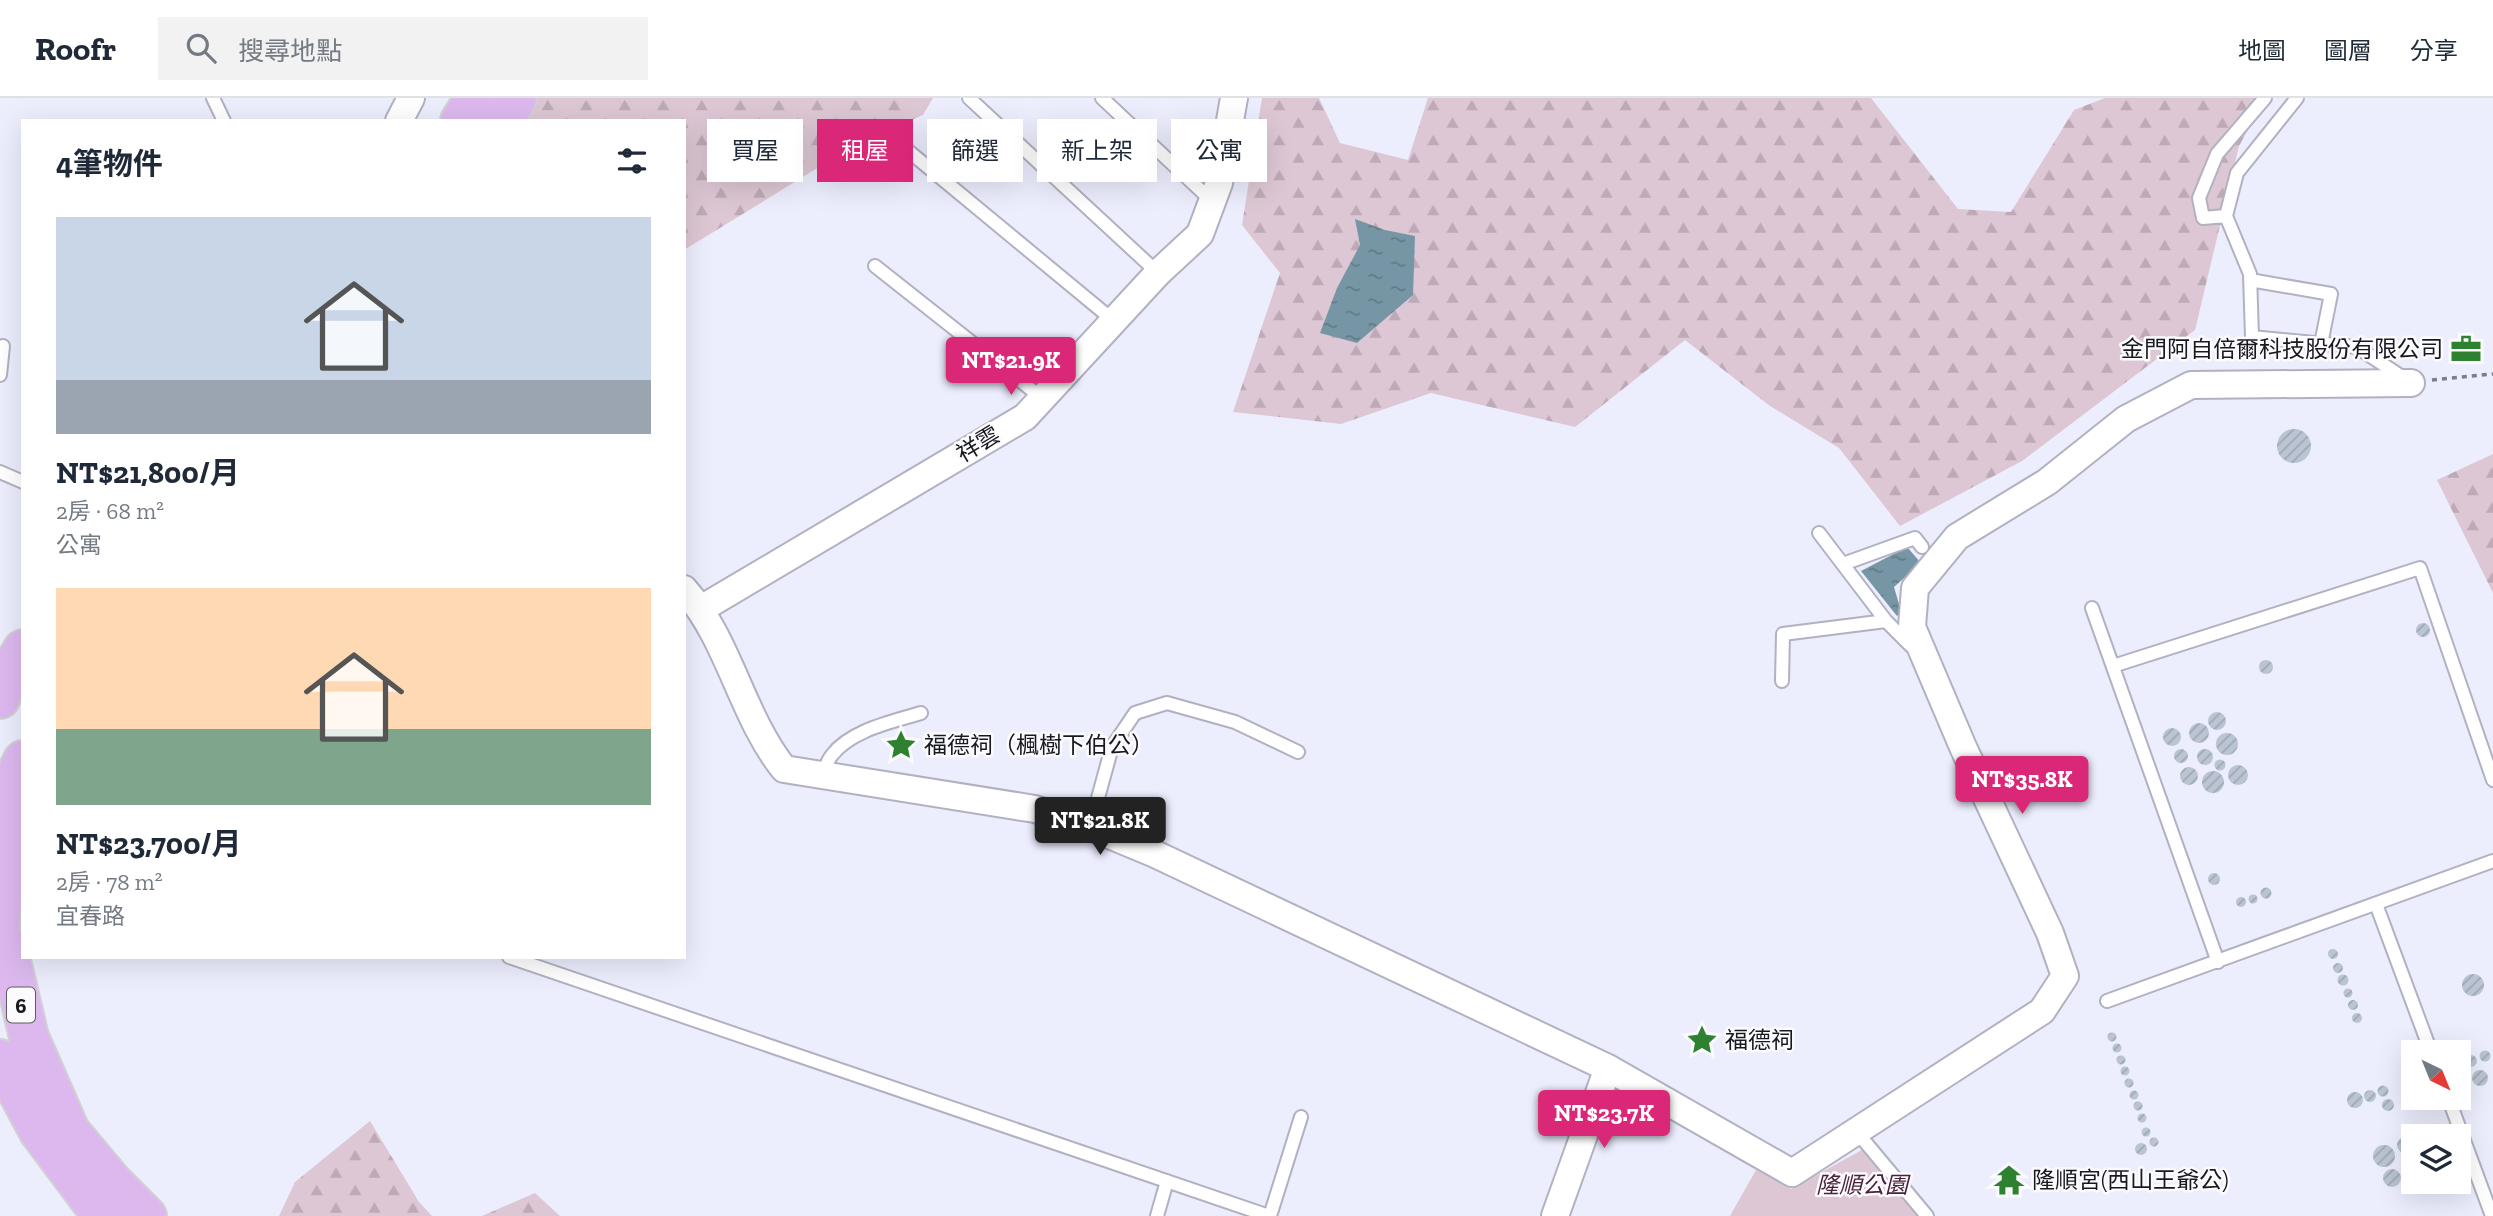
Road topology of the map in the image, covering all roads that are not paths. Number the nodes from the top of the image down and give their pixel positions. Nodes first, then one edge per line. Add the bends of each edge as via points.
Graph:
1 (213, 98) edge
2 (411, 98) edge
3 (474, 98) edge
4 (517, 98) edge
5 (969, 98) edge
6 (1102, 98) edge
7 (2265, 98) edge
8 (2297, 98) edge
9 (1228, 102) edge
10 (223, 119) edge
11 (400, 119) edge
12 (461, 119) edge
13 (504, 119) edge
14 (913, 155) edge
15 (1212, 201) junction
16 (2226, 216) junction
17 (875, 266) dead end
18 (1158, 273) junction
19 (2250, 281) junction
20 (1114, 321) junction
21 (2321, 344) junction
22 (3, 346) dead end
23 (0, 375) edge
24 (2411, 383) joint
25 (1042, 398) junction
26 (0, 472) edge
27 (21, 481) edge
28 (1819, 533) dead end
29 (1922, 547) dead end
30 (1843, 564) junction
31 (693, 599) edge
32 (2092, 608) dead end
33 (1886, 621) junction
34 (21, 652) edge
35 (1927, 661) junction
36 (2113, 666) junction
37 (1783, 681) dead end
38 (0, 699) edge
39 (921, 713) dead end
40 (1298, 752) dead end
41 (21, 764) edge
42 (821, 776) junction
43 (2493, 780) edge
44 (1090, 827) junction
45 (2493, 861) edge
46 (2376, 904) junction
47 (515, 959) edge
48 (2218, 962) junction
49 (2107, 1001) dead end
50 (2427, 1040) edge
51 (0, 1059) edge
52 (1608, 1068) junction
53 (2453, 1110) edge
54 (1301, 1117) dead end
55 (1856, 1132) junction
56 (1167, 1181) junction
57 (102, 1216) edge
58 (147, 1216) edge
59 (1157, 1216) edge
60 (1269, 1216) edge
61 (1555, 1216) edge
62 (1927, 1216) edge
63 (2492, 1216) edge

1 - 10 lane
2 - 11 street
3 - 12 main road
4 - 13 main road
5 - 18 lane
6 - 15 lane
7 - 16 lane via 2217,154 2199,198 2203,218
8 - 16 lane via 2237,173
9 - 15 street, 祥雲 via 1219,183
14 - 20 lane
15 - 18 street, 祥雲 via 1200,234
16 - 19 lane
17 - 25 lane
18 - 20 street, 祥雲
19 - 21 lane via 2252,337
19 - 21 lane via 2331,294
20 - 25 street, 祥雲
21 - 24 lane via 2357,347
22 - 23 lane
24 - 35 street via 2191,385 2126,419 2047,482 1957,537 1915,588 1912,627
25 - 31 street, 祥雲 via 1024,416
26 - 27 lane
28 - 30 lane
29 - 30 lane via 1915,538
30 - 33 lane
31 - 42 street via 766,747 784,769
32 - 36 lane
33 - 35 lane
33 - 37 lane via 1783,634
34 - 38 main road
35 - 55 street via 2050,933 2065,976 2042,1011
36 - 43 lane via 2420,568
36 - 48 lane
39 - 42 lane via 872,729 842,745
40 - 44 lane via 1235,722 1167,703 1135,713 1112,747
41 - 58 main road, 6 via 6,843 0,931 29,1037 70,1132
42 - 44 street via 1035,809
44 - 52 street
45 - 46 lane
46 - 48 lane
46 - 50 lane
47 - 56 lane
48 - 49 lane
51 - 57 main road via 39,1132
52 - 55 street via 1792,1173
52 - 61 street
53 - 63 lane
54 - 60 lane
55 - 62 lane
56 - 59 lane
56 - 60 lane

